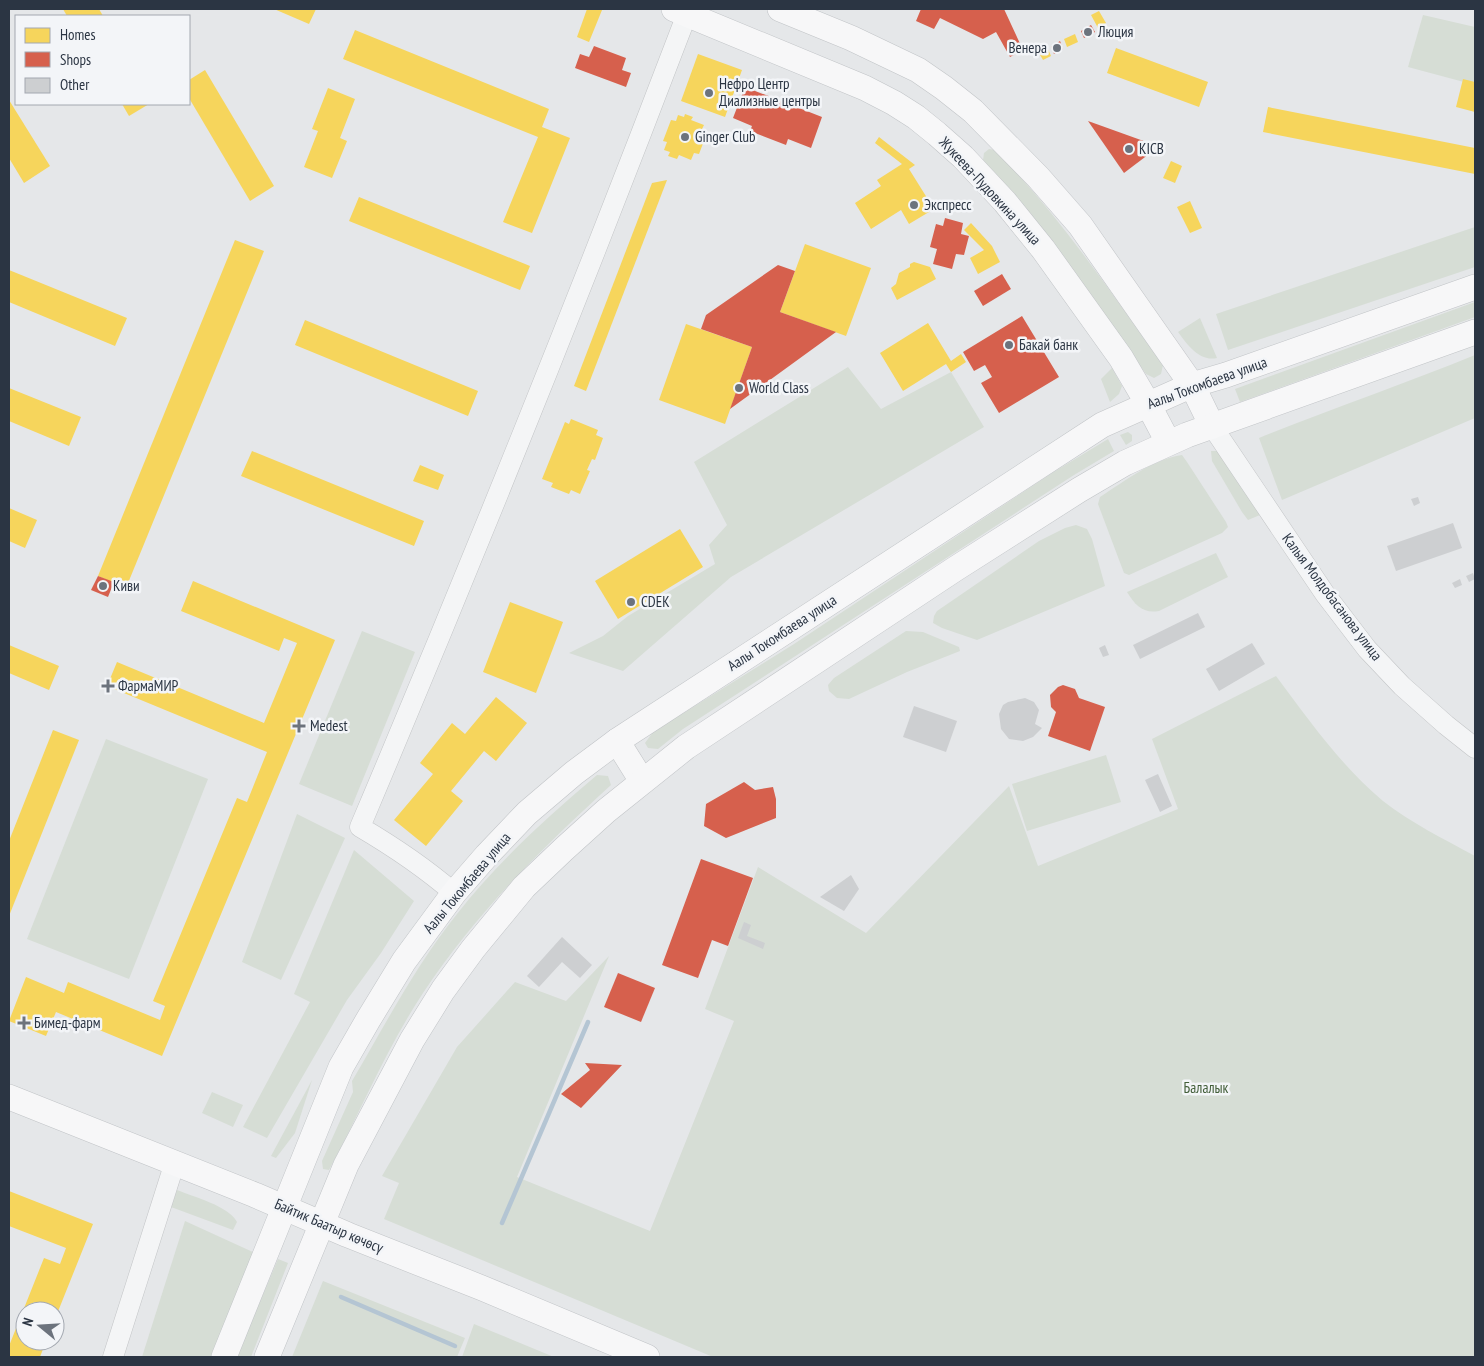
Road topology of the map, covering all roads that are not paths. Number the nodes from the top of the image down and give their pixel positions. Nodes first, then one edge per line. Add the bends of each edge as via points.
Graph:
1 (780, 9) edge
2 (681, 11) edge
3 (990, 129) junction
4 (963, 157) junction
5 (1475, 287) edge
6 (1475, 332) edge
7 (1192, 385) junction
8 (1148, 404) junction
9 (1212, 426) junction
10 (1168, 442) junction
11 (617, 741) junction
12 (1475, 748) edge
13 (642, 781) junction
14 (454, 893) junction
15 (9, 1097) edge
16 (174, 1162) junction
17 (284, 1207) junction
18 (322, 1224) junction
19 (114, 1357) edge
20 (224, 1357) edge
21 (268, 1357) edge
22 (647, 1357) edge

1 - 3 main road via 918,70 973,111
2 - 4 main road, Жукеева-Пудовкина улица via 894,103 923,122
2 - 14 street via 632,157 452,610 360,827 394,846
3 - 4 main road
3 - 7 main road via 1080,224
4 - 8 main road, Жукеева-Пудовкина улица via 1043,249 1121,358
5 - 7 main road, Аалы Токомбаева улица
6 - 9 main road
7 - 8 main road, Аалы Токомбаева улица
7 - 9 main road
8 - 10 main road, Жукеева-Пудовкина улица
8 - 11 main road, Аалы Токомбаева улица via 1102,425 1057,453
9 - 10 main road
9 - 12 street, Калыя Молдобасанова улица via 1325,594 1367,649 1402,686
10 - 13 main road via 1079,490 955,569 686,747
11 - 13 main road
11 - 14 main road, Аалы Токомбаева улица via 527,814
13 - 18 main road via 524,888 443,990 412,1040 346,1165
14 - 17 main road, Аалы Токомбаева улица via 404,961 341,1067
15 - 16 main road, Байтик Баатыр көчөсү
16 - 17 main road, Байтик Баатыр көчөсү
16 - 19 street
17 - 18 main road, Байтик Баатыр көчөсү
17 - 20 main road, Аалы Токомбаева улица
18 - 21 main road
18 - 22 main road, Байтик Баатыр көчөсү

